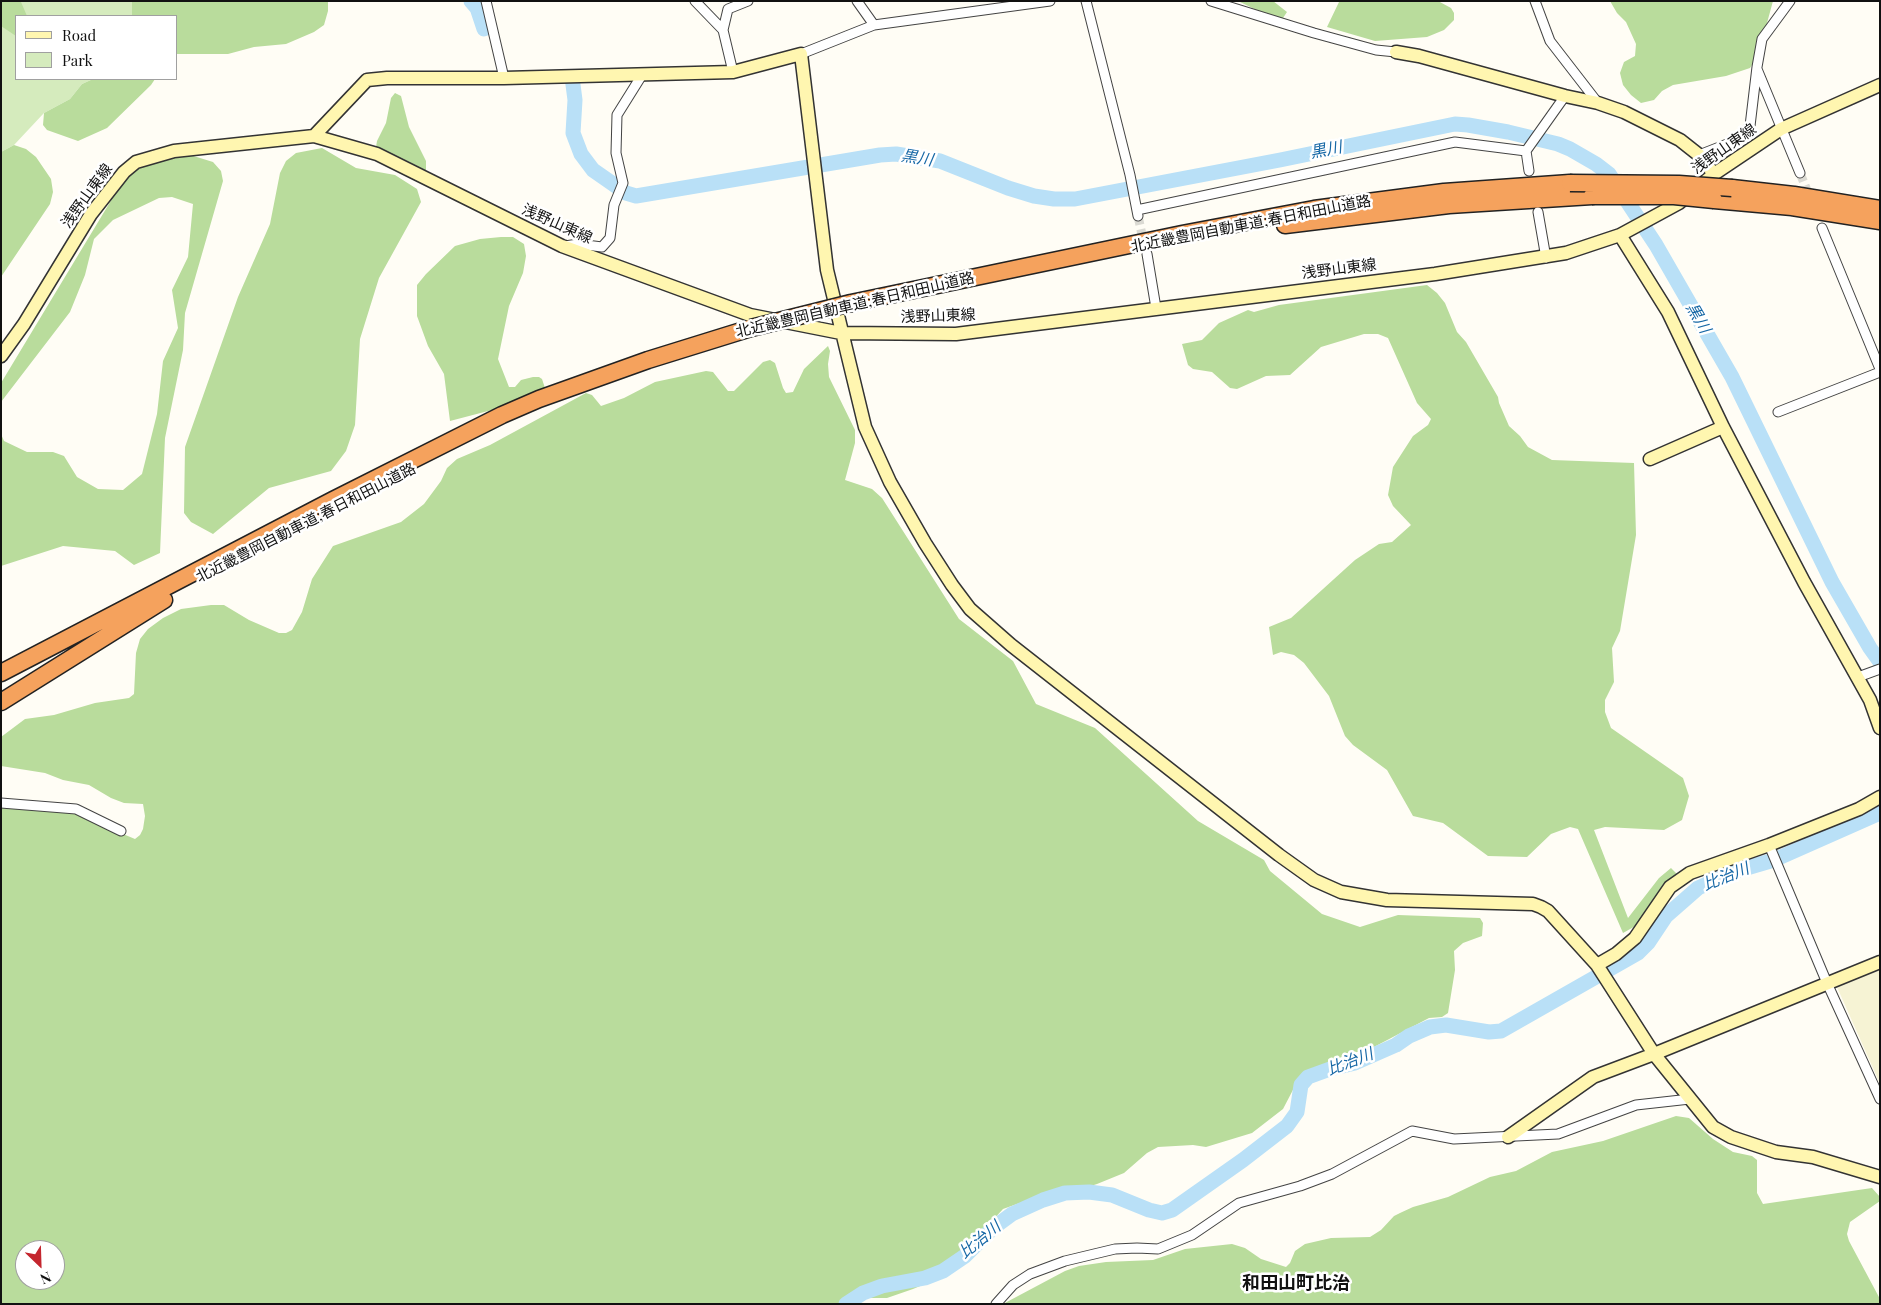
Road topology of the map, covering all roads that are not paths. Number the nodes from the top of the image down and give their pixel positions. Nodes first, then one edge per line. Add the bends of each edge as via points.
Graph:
1 (486, 1) edge
2 (695, 1) edge
3 (748, 1) edge
4 (857, 1) edge
5 (1050, 1) edge
6 (1086, 1) edge
7 (1211, 1) edge
8 (1535, 1) edge
9 (1790, 1) edge
10 (1024, 3) edge
11 (874, 25) junction
12 (723, 30) junction
13 (1396, 52) joint
14 (801, 54) junction
15 (1757, 67) junction
16 (733, 72) junction
17 (642, 75) junction
18 (504, 78) junction
19 (1880, 85) edge
20 (1565, 96) junction
21 (1598, 103) junction
22 (1782, 129) junction
23 (314, 136) junction
24 (1526, 151) junction
25 (1699, 155) junction
26 (1529, 171) dead end
27 (1800, 173) tunnel mouth
28 (1714, 174) junction
29 (1732, 194) junction
30 (1794, 195) junction
31 (1880, 205) edge
32 (1880, 209) edge
33 (1538, 212) dead end
34 (1880, 221) edge
35 (1822, 228) dead end
36 (1880, 231) edge
37 (1620, 234) junction
38 (562, 246) junction
39 (1100, 253) junction
40 (1147, 254) tunnel mouth
41 (1546, 258) junction
42 (1156, 308) junction
43 (841, 333) junction
44 (1, 356) edge
45 (1880, 370) edge
46 (614, 373) junction
47 (1778, 412) dead end
48 (1723, 427) junction
49 (1650, 459) dead end
50 (206, 573) junction
51 (1880, 669) edge
52 (1, 673) edge
53 (1861, 676) junction
54 (1, 680) edge
55 (1, 702) edge
56 (1880, 728) edge
57 (1880, 797) edge
58 (1, 803) edge
59 (121, 831) dead end
60 (1769, 845) junction
61 (1880, 962) edge
62 (1596, 965) junction
63 (1827, 983) junction
64 (1654, 1054) junction
65 (1690, 1099) junction
66 (1880, 1099) edge
67 (1508, 1137) junction
68 (1880, 1177) edge
69 (996, 1304) edge

1 - 18 street
2 - 12 street
3 - 12 street via 728,9
4 - 11 street
5 - 10 street
6 - 24 street via 1138,213 1456,142
7 - 13 street via 1314,33 1376,50
8 - 21 street via 1550,41
9 - 15 street via 1762,39
10 - 11 street
11 - 14 street
12 - 16 street
13 - 20 street
14 - 16 street
14 - 43 street via 827,270
15 - 22 street
15 - 25 street via 1750,126 1740,137
16 - 17 street
17 - 18 street
17 - 38 street via 618,115 616,153 623,183 614,205 610,238 602,246
18 - 23 street via 367,80
19 - 22 street, 浅野山東線
20 - 21 street
20 - 24 street
21 - 25 street via 1653,125
22 - 27 street
22 - 28 street, 浅野山東線
23 - 38 street, 浅野山東線 via 377,154
23 - 44 street, 浅野山東線 via 174,151 149,156 130,165 91,214
24 - 26 street
25 - 28 street
28 - 37 street, 浅野山東線 via 1679,203
29 - 30 highway, 北近畿豊岡自動車道;春日和田山道路
29 - 34 highway, 北近畿豊岡自動車道;春日和田山道路
29 - 36 highway
29 - 39 highway, 北近畿豊岡自動車道;春日和田山道路, bridge via 1714,200 1674,196 1502,200 1318,220
29 - 39 highway, 北近畿豊岡自動車道;春日和田山道路, bridge via 1679,184 1570,183 1444,192 1314,209
30 - 31 highway
30 - 32 highway, 北近畿豊岡自動車道;春日和田山道路
33 - 41 street
35 - 45 street
37 - 41 street, 浅野山東線
37 - 48 street via 1668,312
38 - 43 street, 浅野山東線 via 750,315
39 - 46 highway, 北近畿豊岡自動車道;春日和田山道路, bridge via 851,303 751,328
40 - 42 street
41 - 42 street, 浅野山東線
42 - 43 street, 浅野山東線 via 956,334
43 - 62 street via 865,427 890,482 952,585 970,609 1012,645 1314,880 1341,892 1387,900 1533,904 1548,911
45 - 47 street
46 - 50 highway, 北近畿豊岡自動車道;春日和田山道路 via 336,506
46 - 52 highway, 北近畿豊岡自動車道;春日和田山道路 via 502,415
48 - 49 street
48 - 53 street via 1804,582
50 - 54 highway, 北近畿豊岡自動車道;春日和田山道路
50 - 55 highway
51 - 53 street
53 - 56 street
57 - 60 street
58 - 59 street via 76,809
60 - 62 street via 1690,874 1670,887 1635,938
60 - 63 street
61 - 63 street
62 - 64 street
63 - 64 street
63 - 66 street
64 - 65 street
64 - 67 street via 1593,1077
65 - 67 street via 1636,1105 1558,1134
65 - 68 street via 1713,1127 1731,1137 1776,1152 1813,1157
67 - 69 street via 1454,1139 1412,1131 1332,1174 1239,1203 1192,1235 1158,1249 1115,1250 1065,1261 1030,1274 1013,1285

